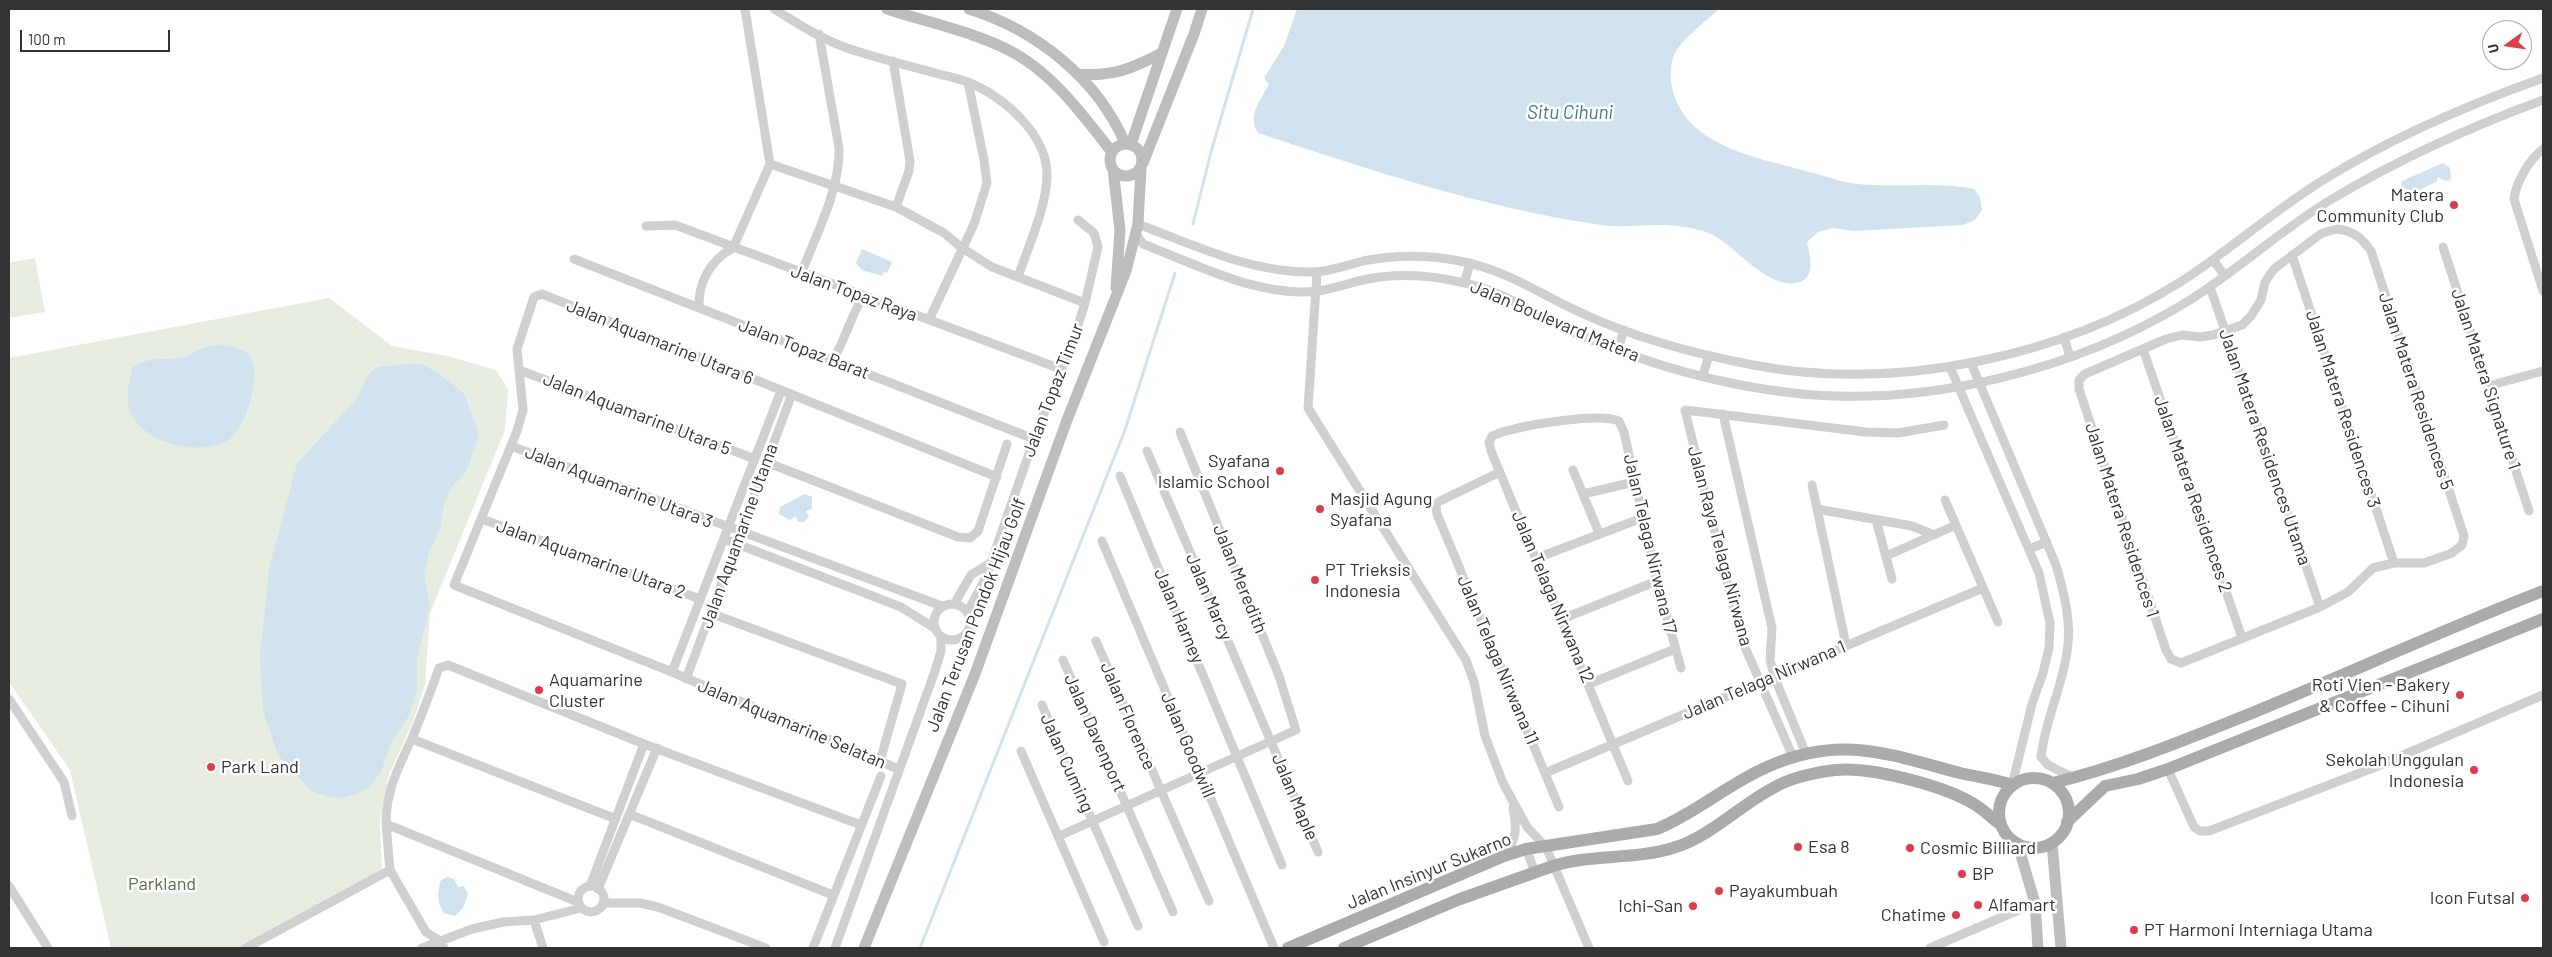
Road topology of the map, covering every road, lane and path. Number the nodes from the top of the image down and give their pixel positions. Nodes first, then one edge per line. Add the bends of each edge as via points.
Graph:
1 (745, 9) edge
2 (774, 9) edge
3 (887, 9) edge
4 (969, 9) edge
5 (1177, 9) edge
6 (1202, 9) edge
7 (819, 34) junction
8 (1162, 53) junction
9 (893, 62) junction
10 (1077, 74) junction
11 (2543, 78) edge
12 (968, 82) junction
13 (2543, 100) edge
14 (1137, 122) junction
15 (1120, 130) junction
16 (1155, 132) junction
17 (1128, 144) junction
18 (1108, 148) junction
19 (2543, 149) edge
20 (770, 164) junction
21 (1142, 166) junction
22 (1113, 169) junction
23 (835, 187) junction
24 (896, 208) junction
25 (1119, 212) junction
26 (1078, 220) dead end
27 (646, 226) dead end
28 (1137, 229) junction
29 (2443, 247) dead end
30 (733, 248) junction
31 (962, 248) junction
32 (2292, 255) junction
33 (574, 259) dead end
34 (2213, 260) junction
35 (1470, 264) junction
36 (1317, 272) junction
37 (801, 274) junction
38 (2225, 276) junction
39 (1018, 277) junction
40 (1464, 283) junction
41 (2210, 287) junction
42 (1316, 291) junction
43 (2543, 291) edge
44 (1116, 292) junction
45 (862, 296) junction
46 (1085, 303) junction
47 (699, 308) junction
48 (929, 320) junction
49 (1624, 330) junction
50 (2225, 331) junction
51 (2064, 338) junction
52 (2143, 349) junction
53 (1618, 350) junction
54 (1709, 355) junction
55 (2070, 357) junction
56 (834, 360) junction
57 (1971, 363) junction
58 (1950, 367) junction
59 (1061, 369) junction
60 (519, 370) junction
61 (2543, 371) edge
62 (1703, 375) junction
63 (1979, 383) junction
64 (2488, 386) junction
65 (1958, 387) junction
66 (781, 390) junction
67 (792, 394) junction
68 (1723, 414) junction
69 (1944, 425) dead end
70 (1180, 432) dead end
71 (1034, 439) junction
72 (1007, 444) dead end
73 (511, 446) junction
74 (1146, 451) dead end
75 (1491, 451) joint
76 (755, 459) junction
77 (766, 462) junction
78 (1573, 470) dead end
79 (1500, 472) junction
80 (1120, 476) dead end
81 (997, 477) junction
82 (1634, 482) junction
83 (1812, 485) dead end
84 (1584, 494) junction
85 (1945, 500) dead end
86 (1817, 508) junction
87 (2530, 511) dead end
88 (1642, 518) junction
89 (482, 519) junction
90 (1876, 520) junction
91 (1956, 525) junction
92 (728, 528) junction
93 (740, 533) junction
94 (1599, 533) junction
95 (1934, 534) junction
96 (724, 539) junction
97 (1102, 541) dead end
98 (2046, 542) junction
99 (736, 544) junction
100 (2029, 550) junction
101 (1886, 556) junction
102 (1537, 558) junction
103 (990, 563) junction
104 (2394, 563) junction
105 (1892, 579) dead end
106 (1657, 581) junction
107 (1983, 588) junction
108 (2543, 591) edge
109 (700, 600) junction
110 (954, 604) junction
111 (942, 606) junction
112 (2320, 608) junction
113 (968, 611) junction
114 (710, 613) junction
115 (1562, 619) junction
116 (2543, 619) edge
117 (1998, 622) dead end
118 (938, 633) junction
119 (2242, 638) junction
120 (952, 640) junction
121 (1096, 642) dead end
122 (1846, 645) junction
123 (1675, 649) junction
124 (941, 651) junction
125 (1063, 660) dead end
126 (1681, 668) dead end
127 (672, 672) junction
128 (1774, 676) junction
129 (686, 679) junction
130 (1760, 681) junction
131 (1589, 684) junction
132 (2543, 695) edge
133 (9, 699) edge
134 (2280, 701) junction
135 (1042, 705) dead end
136 (2288, 720) junction
137 (412, 739) junction
138 (1271, 742) junction
139 (644, 744) junction
140 (1613, 744) junction
141 (657, 748) junction
142 (1022, 751) dead end
143 (1806, 754) junction
144 (1238, 757) junction
145 (1793, 757) junction
146 (880, 762) junction
147 (898, 769) junction
148 (2168, 769) junction
149 (1544, 773) junction
150 (1200, 774) junction
151 (881, 776) dead end
152 (2074, 778) junction
153 (1628, 781) dead end
154 (2053, 783) junction
155 (2012, 785) junction
156 (1161, 791) junction
157 (1512, 800) junction
158 (1127, 806) junction
159 (1559, 806) dead end
160 (629, 814) junction
161 (72, 816) dead end
162 (616, 819) junction
163 (1093, 821) junction
164 (2067, 822) junction
165 (386, 824) junction
166 (861, 825) junction
167 (2001, 825) junction
168 (1059, 836) junction
169 (2052, 843) junction
170 (2018, 844) junction
171 (1546, 847) junction
172 (1526, 850) junction
173 (1318, 852) dead end
174 (1504, 856) junction
175 (1282, 866) dead end
176 (1553, 866) junction
177 (390, 870) junction
178 (1535, 872) junction
179 (9, 886) edge
180 (594, 887) junction
181 (833, 895) junction
182 (1208, 901) dead end
183 (2035, 903) junction
184 (603, 904) junction
185 (579, 905) junction
186 (1390, 905) junction
187 (1173, 912) dead end
188 (534, 920) junction
189 (1398, 925) junction
190 (1138, 926) dead end
191 (426, 932) junction
192 (1104, 942) dead end
193 (442, 945) edge
194 (48, 948) edge
195 (246, 948) edge
196 (425, 948) edge
197 (543, 948) edge
198 (766, 948) edge
199 (813, 948) edge
200 (835, 948) edge
201 (864, 948) edge
202 (1274, 948) edge
203 (1288, 948) edge
204 (1344, 948) edge
205 (1589, 948) edge
206 (1930, 948) edge
207 (2038, 948) edge
208 (2060, 948) edge

1 - 20 street
2 - 7 street
3 - 18 main road via 970,34 1016,54 1073,102
4 - 10 main road via 1026,34
5 - 8 main road
6 - 16 main road
7 - 9 street via 846,48
7 - 23 street via 839,148
8 - 10 main road via 1115,74
8 - 14 main road
9 - 12 street
9 - 24 street via 910,160
10 - 15 main road via 1093,89
11 - 34 street, Jalan Boulevard Matera via 2445,117 2318,183
12 - 31 street via 986,166 986,183 979,210
12 - 39 street via 997,99 1028,125 1046,157 1046,194
13 - 38 street, Jalan Boulevard Matera via 2453,136 2391,166 2329,201
14 - 16 main road
14 - 17 main road
15 - 17 main road
15 - 18 main road
16 - 21 main road
17 - 18 main road
17 - 21 main road via 1141,153
18 - 22 main road
19 - 43 street via 2515,189 2514,199
20 - 23 street
20 - 30 street
21 - 22 main road via 1135,174 1127,176
21 - 28 main road, Jalan Terusan Pondok Hijau Golf
22 - 25 main road, Jalan Terusan Pondok Hijau Golf
23 - 24 street
23 - 37 street
24 - 31 street via 944,233
25 - 28 main road
25 - 44 main road, Jalan Terusan Pondok Hijau Golf
26 - 46 street, Jalan Topaz Timur via 1094,233 1098,247
27 - 30 street, Jalan Topaz Raya via 675,225
28 - 36 street, Jalan Boulevard Matera via 1279,272
28 - 42 street, Jalan Boulevard Matera via 1144,244 1243,282 1273,290
28 - 44 main road, Jalan Terusan Pondok Hijau Golf via 1126,271
29 - 64 street, Jalan Matera Signature 1
30 - 37 street, Jalan Topaz Raya
30 - 47 street via 722,254 707,273 699,296
31 - 39 street
31 - 48 street
32 - 50 street via 2274,269 2265,282 2261,300 2251,316 2242,325
32 - 104 street, Jalan Matera Residences 3
32 - 104 street, Jalan Matera Residences 5 via 2322,233 2337,228 2351,231 2363,239 2371,251 2464,536 2462,545 2452,553 2424,563
33 - 47 street, Jalan Topaz Barat
34 - 38 street
34 - 51 street, Jalan Boulevard Matera via 2124,312
35 - 36 street, Jalan Boulevard Matera via 1442,258 1403,256
35 - 40 street
35 - 49 street, Jalan Boulevard Matera via 1518,281 1589,317
36 - 42 street
37 - 45 street, Jalan Topaz Raya
38 - 41 street, Jalan Boulevard Matera
39 - 46 street
40 - 42 street, Jalan Boulevard Matera via 1403,275 1371,278
40 - 53 street, Jalan Boulevard Matera
41 - 50 street, Jalan Matera Residences Utama
41 - 55 street, Jalan Boulevard Matera via 2133,331
42 - 157 street via 1308,408 1466,660 1485,736
44 - 201 main road, Jalan Terusan Pondok Hijau Golf via 975,674
45 - 48 street, Jalan Topaz Raya
45 - 56 street
46 - 59 street, Jalan Topaz Timur
47 - 56 street, Jalan Topaz Barat
48 - 59 street, Jalan Topaz Raya
49 - 53 street
49 - 54 street, Jalan Boulevard Matera
50 - 52 street via 2200,337 2182,335
50 - 112 street, Jalan Matera Residences Utama
51 - 55 street
51 - 57 street, Jalan Boulevard Matera
52 - 119 street, Jalan Matera Residences 2
52 - 119 street, Jalan Matera Residences 1 via 2085,374 2079,380 2082,398 2166,650 2171,659 2181,663
53 - 62 street, Jalan Boulevard Matera
54 - 58 street, Jalan Boulevard Matera via 1794,372 1848,376
54 - 62 street
55 - 63 street, Jalan Boulevard Matera
56 - 71 street, Jalan Topaz Barat
57 - 58 street, Jalan Boulevard Matera
57 - 63 street
58 - 65 street
59 - 71 street, Jalan Topaz Timur
60 - 66 street, Jalan Aquamarine Utara 6 via 517,349 534,297 540,294
60 - 73 street via 523,410
60 - 76 street, Jalan Aquamarine Utara 5
61 - 64 street
62 - 65 street, Jalan Boulevard Matera via 1792,393 1848,397
63 - 65 street, Jalan Boulevard Matera
63 - 98 street
64 - 87 street, Jalan Matera Signature 1
65 - 100 street
66 - 67 street, Jalan Aquamarine Utara 6
66 - 76 street, Jalan Aquamarine Utama
67 - 77 street, Jalan Aquamarine Utama
67 - 81 street, Jalan Aquamarine Utara 6
68 - 69 street via 1866,432 1898,433
68 - 128 street, Jalan Raya Telaga Nirwana via 1772,628 1770,660
68 - 130 street, Jalan Raya Telaga Nirwana via 1685,410 1737,623
70 - 138 street, Jalan Meredith via 1297,726 1293,732
71 - 103 street, Jalan Topaz Timur
72 - 81 street
73 - 89 street
73 - 92 street, Jalan Aquamarine Utara 3
74 - 138 street, Jalan Marcy
75 - 79 street, Jalan Telaga Nirwana 12
75 - 82 street, Jalan Telaga Nirwana 17 via 1490,438 1499,433 1587,419 1619,421
76 - 92 street, Jalan Aquamarine Utama
77 - 81 street via 967,538 978,531
77 - 93 street, Jalan Aquamarine Utama
78 - 84 street
79 - 102 street, Jalan Telaga Nirwana 12
79 - 149 street, Jalan Telaga Nirwana 11 via 1440,501 1436,504 1437,514
80 - 144 street, Jalan Harney
82 - 84 street
82 - 88 street, Jalan Telaga Nirwana 17
83 - 86 street
84 - 94 street
85 - 91 street
86 - 90 street
86 - 122 street
88 - 94 street
88 - 106 street, Jalan Telaga Nirwana 17
89 - 109 street, Jalan Aquamarine Utara 2
89 - 127 street, Jalan Aquamarine Selatan via 454,585
90 - 95 street via 1912,526
90 - 101 street
91 - 95 street
91 - 107 street
92 - 93 street, Jalan Aquamarine Utara 3
92 - 96 street, Jalan Aquamarine Utama
93 - 99 street, Jalan Aquamarine Utama
93 - 111 street, Jalan Aquamarine Utara 3
94 - 102 street
95 - 101 street
96 - 99 street
96 - 109 street, Jalan Aquamarine Utama
97 - 150 street, Jalan Goodwill
98 - 100 street
98 - 152 street via 2064,590 2068,651 2043,734 2041,757
99 - 114 street, Jalan Aquamarine Utama
99 - 118 street via 901,608
100 - 155 street via 2046,596 2049,648
101 - 105 street
102 - 115 street, Jalan Telaga Nirwana 12
103 - 110 street via 971,575
103 - 113 street, Jalan Topaz Timur
104 - 112 street via 2373,568 2348,592
106 - 115 street
106 - 123 street, Jalan Telaga Nirwana 17
107 - 117 street
107 - 122 street, Jalan Telaga Nirwana 1
108 - 134 main road
109 - 127 street, Jalan Aquamarine Utama
110 - 111 street
110 - 113 street
111 - 118 street via 935,617
112 - 119 street
113 - 120 street via 971,620 968,632
114 - 129 street, Jalan Aquamarine Utama
114 - 146 street via 903,686
115 - 131 street, Jalan Telaga Nirwana 12
116 - 136 main road
118 - 120 street
118 - 124 street
120 - 124 street
121 - 156 street, Jalan Florence
122 - 128 street, Jalan Telaga Nirwana 1
123 - 126 street, Jalan Telaga Nirwana 17
123 - 131 street
124 - 147 street
125 - 158 street, Jalan Davenport
127 - 129 street, Jalan Aquamarine Selatan
128 - 130 street, Jalan Telaga Nirwana 1
128 - 143 street, Jalan Raya Telaga Nirwana
129 - 146 street, Jalan Aquamarine Selatan
130 - 140 street, Jalan Telaga Nirwana 1
130 - 145 street, Jalan Raya Telaga Nirwana
131 - 140 street, Jalan Telaga Nirwana 12
132 - 148 street via 2373,768 2209,831 2194,827
133 - 161 street via 64,782
134 - 136 main road
134 - 152 main road via 2113,768
135 - 163 street, Jalan Cuming
136 - 148 main road
137 - 139 street via 439,668 448,665
137 - 162 street
137 - 165 street via 396,771 386,806
138 - 144 street
138 - 173 street, Jalan Maple
139 - 141 street
139 - 162 street
140 - 149 street, Jalan Telaga Nirwana 1
140 - 153 street, Jalan Telaga Nirwana 12
141 - 160 street
141 - 166 street
142 - 168 street
143 - 145 main road, Jalan Insinyur Sukarno
143 - 155 main road, Jalan Insinyur Sukarno via 1865,749
144 - 150 street
144 - 175 street, Jalan Harney
145 - 171 main road, Jalan Insinyur Sukarno via 1737,782 1678,821 1657,829
146 - 147 street, Jalan Aquamarine Selatan
147 - 200 street
148 - 164 main road via 2105,786
149 - 159 street, Jalan Telaga Nirwana 11
150 - 156 street
150 - 202 street, Jalan Goodwill
151 - 166 street
152 - 154 main road
154 - 155 main road via 2028,778
154 - 164 main road via 2065,796 2069,814
155 - 167 main road via 2001,799
156 - 158 street
156 - 182 street, Jalan Florence
157 - 171 street via 1527,828
157 - 174 street via 1516,833
158 - 163 street
158 - 187 street, Jalan Davenport
160 - 180 street
160 - 181 street
162 - 180 street
163 - 168 street
163 - 190 street, Jalan Cuming
164 - 169 main road
165 - 177 street
165 - 185 street
166 - 181 street
167 - 170 main road
167 - 176 main road via 1980,808 1936,787 1868,772 1836,770 1774,787 1694,840 1672,848 1620,858 1568,861
168 - 192 street
169 - 170 main road via 2035,848
169 - 208 main road
170 - 183 main road
171 - 172 main road, Jalan Insinyur Sukarno
171 - 176 street
172 - 174 main road, Jalan Insinyur Sukarno
172 - 178 street
174 - 186 main road, Jalan Insinyur Sukarno
176 - 178 main road
176 - 205 street
177 - 191 street
177 - 195 street
178 - 189 main road
179 - 194 street
180 - 184 street via 603,895
180 - 185 street via 582,889
181 - 199 street
183 - 206 street
183 - 207 main road
184 - 185 street via 595,912 588,912
184 - 198 street via 640,903 658,907
185 - 188 street
186 - 189 main road
186 - 203 main road, Jalan Insinyur Sukarno
188 - 193 street via 472,929
188 - 197 street
189 - 204 main road
191 - 193 street
191 - 196 street
193 - 196 street

